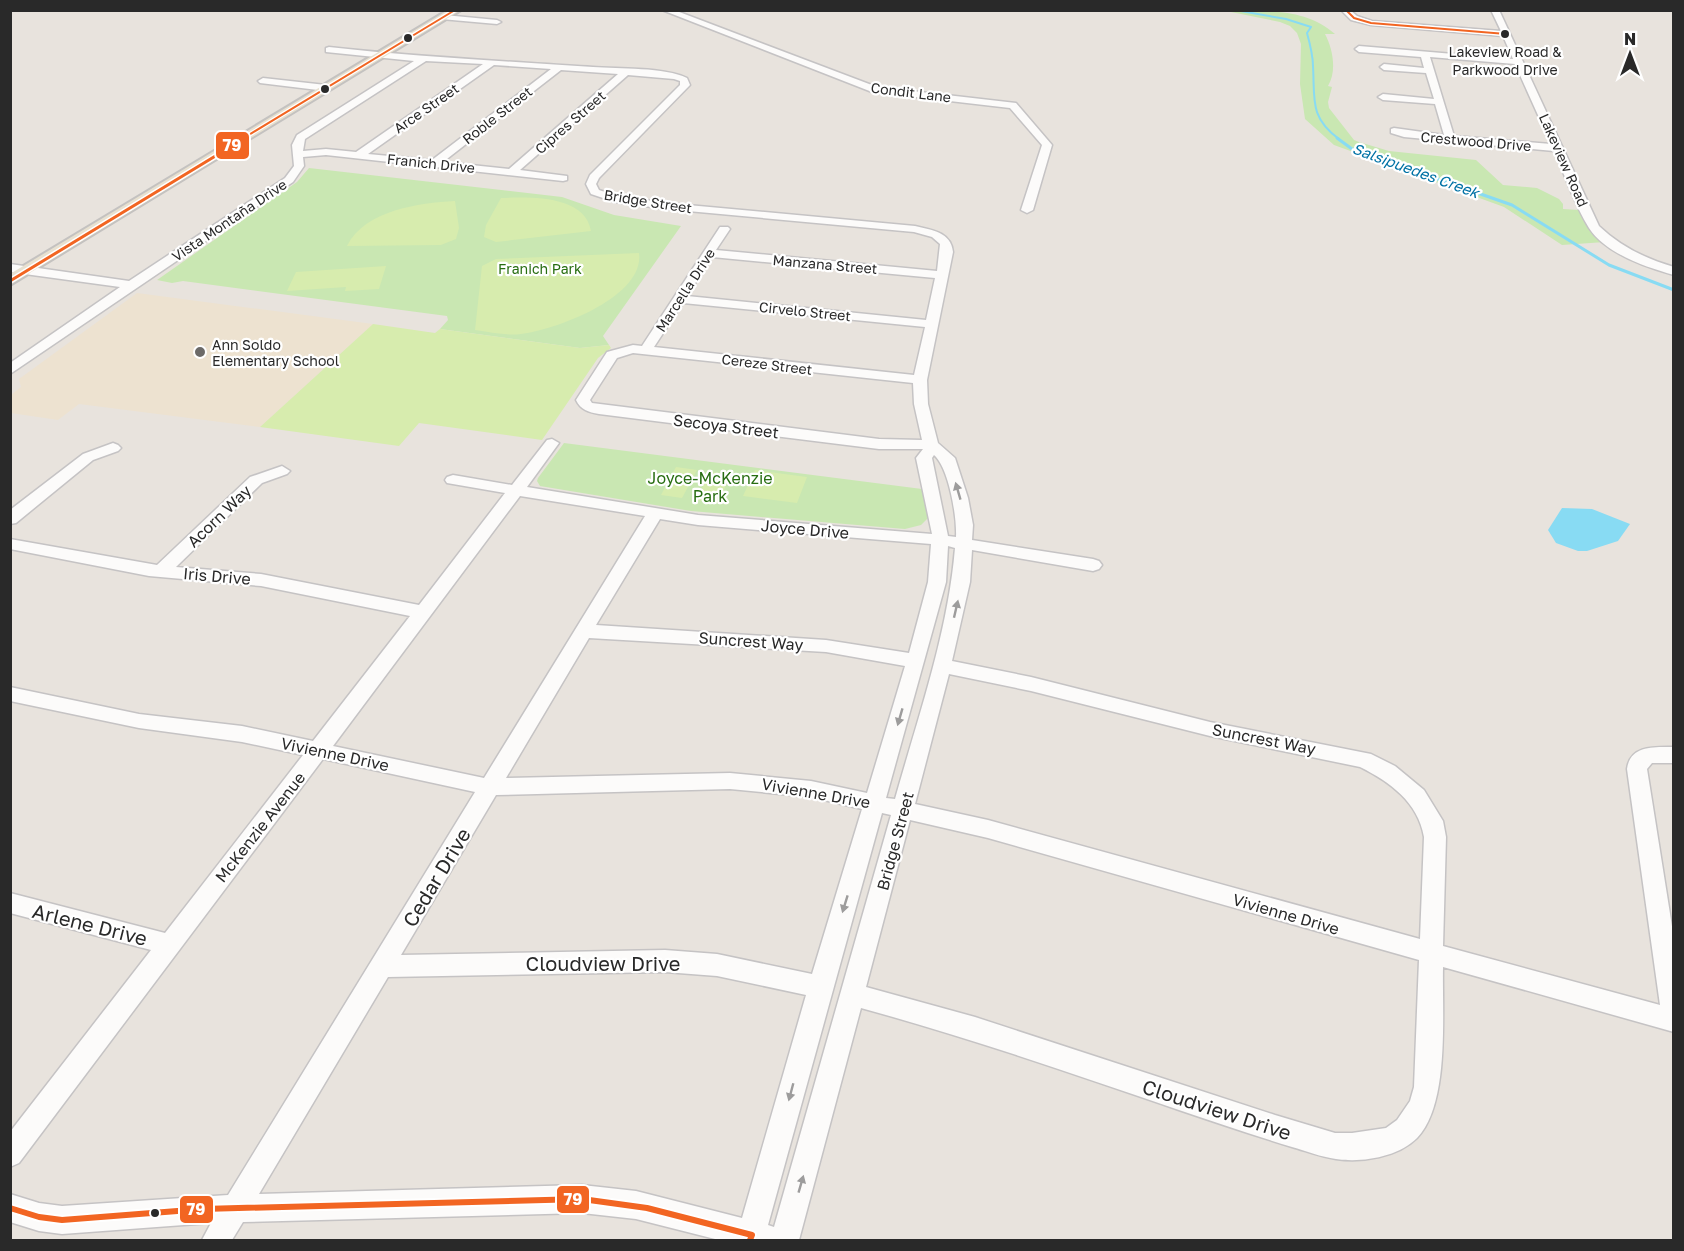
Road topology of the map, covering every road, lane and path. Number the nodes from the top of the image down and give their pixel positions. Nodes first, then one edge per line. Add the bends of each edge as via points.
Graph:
1 (456, 10) edge
2 (666, 10) edge
3 (1495, 10) edge
4 (1345, 11) edge
5 (444, 17) junction
6 (1416, 18) dead end
7 (497, 22) dead end
8 (1418, 27) junction
9 (1506, 34) junction
10 (1359, 49) dead end
11 (329, 50) dead end
12 (1425, 55) junction
13 (381, 56) junction
14 (423, 58) junction
15 (492, 62) junction
16 (1517, 62) junction
17 (559, 67) junction
18 (1384, 67) dead end
19 (1430, 71) junction
20 (627, 72) junction
21 (263, 81) dead end
22 (326, 88) junction
23 (1383, 97) dead end
24 (1439, 102) junction
25 (1394, 131) dead end
26 (1450, 138) junction
27 (1557, 148) junction
28 (298, 154) junction
29 (359, 155) junction
30 (435, 164) junction
31 (512, 172) junction
32 (563, 178) dead end
33 (1027, 210) dead end
34 (724, 229) dead end
35 (709, 253) junction
36 (10, 268) edge
37 (28, 271) junction
38 (1674, 271) edge
39 (941, 274) junction
40 (10, 281) edge
41 (131, 285) junction
42 (680, 299) junction
43 (930, 324) junction
44 (646, 351) junction
45 (615, 353) joint
46 (10, 370) edge
47 (920, 380) junction
48 (552, 443) dead end
49 (932, 446) junction
50 (114, 448) dead end
51 (282, 471) dead end
52 (453, 480) dead end
53 (517, 491) junction
54 (655, 513) junction
55 (10, 519) edge
56 (941, 540) junction
57 (966, 543) junction
58 (10, 544) edge
59 (1093, 565) dead end
60 (161, 571) junction
61 (423, 612) junction
62 (585, 631) junction
63 (916, 661) junction
64 (942, 666) junction
65 (10, 694) edge
66 (319, 750) junction
67 (1674, 755) edge
68 (490, 787) junction
69 (875, 803) junction
70 (903, 809) junction
71 (10, 903) edge
72 (170, 944) junction
73 (1432, 955) junction
74 (383, 966) junction
75 (820, 987) junction
76 (854, 995) junction
77 (1674, 1021) edge
78 (10, 1154) edge
79 (10, 1208) edge
80 (236, 1208) junction
81 (758, 1239) edge
82 (216, 1240) edge
83 (785, 1240) edge

1 - 5 main road
2 - 33 street, Condit Lane via 875,90 1013,105 1047,144
3 - 9 street, Lakeview Road
4 - 8 street via 1366,22
5 - 7 street
5 - 13 main road
6 - 8 street
8 - 9 street
9 - 16 street, Lakeview Road
10 - 12 street
11 - 13 street, Bridge Street
12 - 16 street
12 - 19 street
13 - 14 street, Bridge Street
13 - 22 main road
14 - 15 street, Bridge Street
14 - 28 street, Vista Montaña Drive via 301,137
15 - 17 street, Bridge Street
15 - 29 street, Arce Street
16 - 27 street, Lakeview Road
17 - 20 street, Bridge Street
17 - 30 street, Roble Street
18 - 19 street
19 - 24 street
20 - 31 street, Cipres Street
20 - 39 street, Bridge Street via 676,76 686,84 594,177 591,184 595,192 615,199 675,207 922,230 946,243
21 - 22 street
22 - 37 main road
23 - 24 street
24 - 26 street
25 - 26 street, Crestwood Drive
26 - 27 street, Crestwood Drive
27 - 38 street, Lakeview Road via 1594,226 1605,239 1630,254
28 - 29 street, Franich Drive
28 - 41 street, Vista Montaña Drive via 299,166 289,180
29 - 30 street, Franich Drive
30 - 31 street, Franich Drive
31 - 32 street, Franich Drive
34 - 35 street, Marcella Drive
35 - 39 street, Manzana Street
35 - 42 street, Marcella Drive
36 - 37 street
37 - 40 main road
37 - 41 street
39 - 43 street, Bridge Street
41 - 46 street, Vista Montaña Drive
42 - 43 street, Cirvelo Street
42 - 44 street, Marcella Drive
43 - 47 street, Bridge Street
44 - 45 street, Cereze Street
44 - 47 street, Cereze Street
45 - 49 street, Secoya Street via 584,395 584,404 589,408 868,442
47 - 49 street, Bridge Street via 921,404
48 - 53 street, McKenzie Avenue
49 - 56 street, Bridge Street via 924,458
57 -> 49 street, Bridge Street via 962,505 947,458
50 - 55 street via 88,457
51 - 60 street, Acorn Way via 256,480
52 - 53 street, Joyce Drive
53 - 54 street, Joyce Drive
53 - 61 street, McKenzie Avenue
54 - 56 street, Joyce Drive via 707,521
54 - 62 street, Cedar Drive
56 - 57 street, Joyce Drive
56 - 63 street, Bridge Street via 937,582
57 - 59 street, Joyce Drive
64 -> 57 street, Bridge Street via 960,590
58 - 60 street, Iris Drive
60 - 61 street, Iris Drive via 252,579
61 - 66 street, McKenzie Avenue
62 - 63 street, Suncrest Way via 826,646
62 - 68 street, Cedar Drive
63 -> 69 street, Bridge Street
64 - 70 street, Bridge Street
64 - 73 street, Suncrest Way via 1199,726 1351,756 1388,772 1417,796 1434,829
65 - 66 street, Vivienne Drive via 139,721 242,734
66 - 68 street, Vivienne Drive
66 - 72 street, McKenzie Avenue
67 - 77 street via 1648,755 1641,759 1637,769
68 - 69 street, Vivienne Drive via 741,782 791,786
68 - 74 street, Cedar Drive
69 - 70 street, Vivienne Drive
69 -> 75 street, Bridge Street
70 - 73 street, Vivienne Drive via 988,829
70 - 76 street, Bridge Street
71 - 72 street, Arlene Drive
72 - 78 street, McKenzie Avenue
73 - 76 street, Cloudview Drive via 1424,1106 1416,1121 1389,1141 1354,1147 1335,1146 964,1024
73 - 77 street, Vivienne Drive
74 - 75 street, Cloudview Drive via 665,961 717,965
74 - 80 street, Cedar Drive
75 -> 81 street, Bridge Street
83 -> 76 street, Bridge Street
79 - 80 street via 62,1220
80 - 81 street via 582,1199 686,1216
80 - 82 street, Cedar Drive

